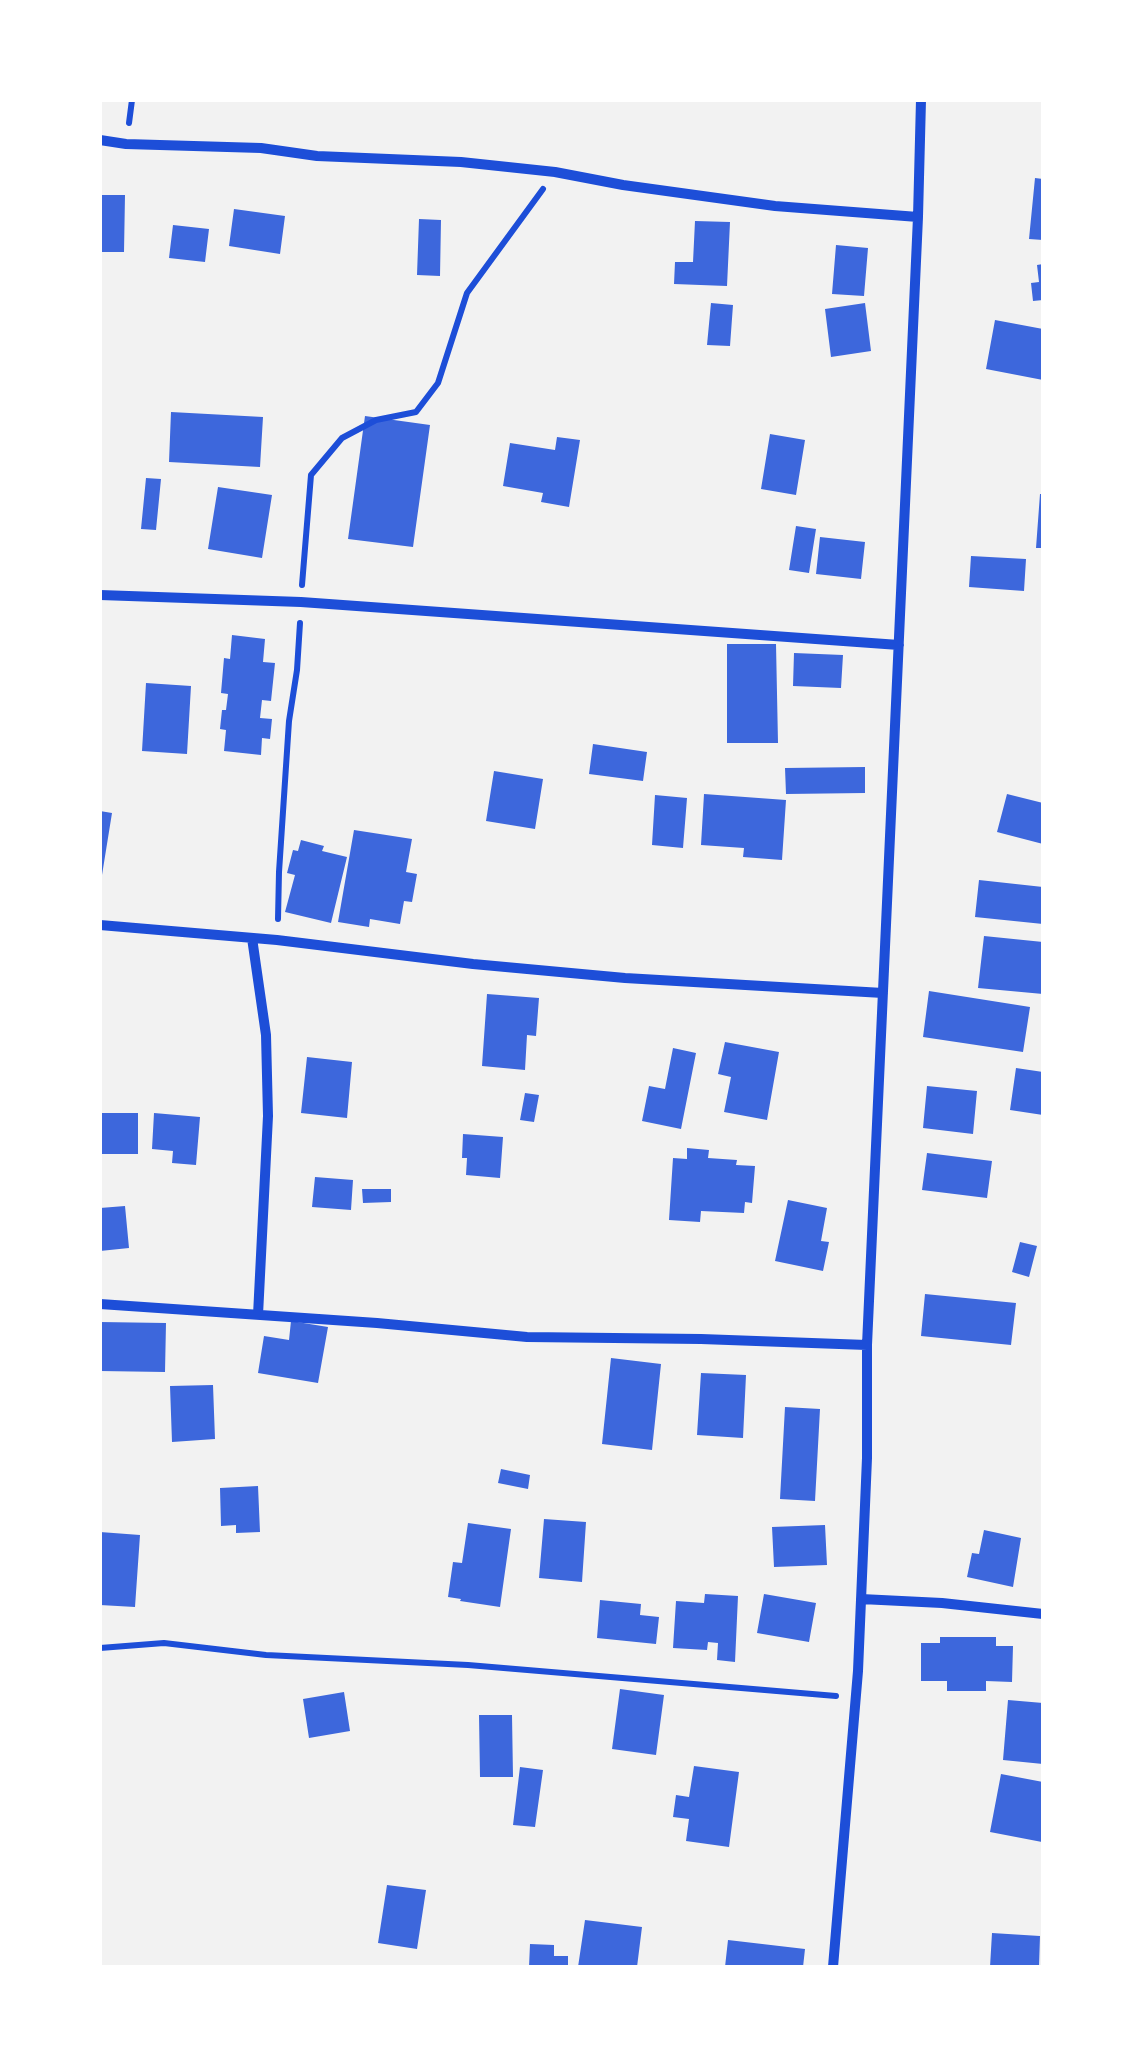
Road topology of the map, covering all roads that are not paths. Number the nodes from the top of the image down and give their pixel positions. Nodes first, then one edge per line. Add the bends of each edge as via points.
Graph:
1 (921, 100) edge
2 (100, 140) edge
3 (918, 217) junction
4 (100, 595) edge
5 (899, 645) junction
6 (100, 925) edge
7 (252, 938) junction
8 (882, 993) junction
9 (100, 1304) edge
10 (258, 1315) junction
11 (866, 1345) junction
12 (862, 1599) junction
13 (1043, 1614) edge
14 (832, 1967) edge

1 - 3 street
2 - 3 street via 422,159 775,206
3 - 5 street
4 - 5 street via 301,602
5 - 8 street
6 - 7 street
7 - 8 street via 625,978
7 - 10 street via 266,1035 268,1116
8 - 11 street
9 - 10 street
10 - 11 street via 527,1337
11 - 12 street
12 - 13 street
12 - 14 street

